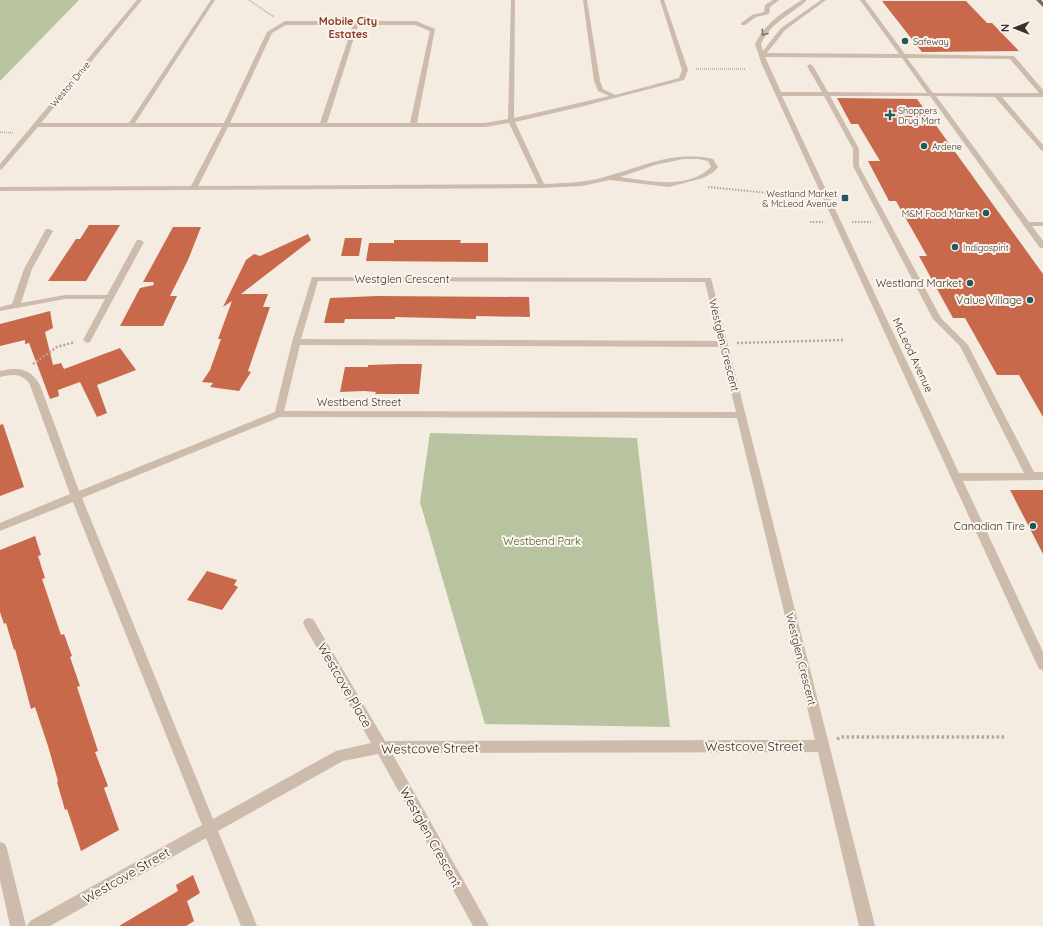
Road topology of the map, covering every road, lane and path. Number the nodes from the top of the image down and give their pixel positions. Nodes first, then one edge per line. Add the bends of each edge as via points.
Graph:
1 (140, 0) edge
2 (213, 0) edge
3 (249, 0) edge
4 (513, 0) edge
5 (585, 0) edge
6 (662, 0) edge
7 (776, 0) edge
8 (805, 0) edge
9 (824, 0) edge
10 (862, 0) edge
11 (1038, 0) edge
12 (1043, 5) edge
13 (767, 13) junction
14 (781, 16) junction
15 (796, 19) junction
16 (285, 23) junction
17 (356, 24) junction
18 (743, 24) dead end
19 (763, 55) junction
20 (903, 56) junction
21 (810, 66) dead end
22 (745, 69) dead end
23 (685, 70) junction
24 (778, 94) junction
25 (825, 94) junction
26 (1043, 94) edge
27 (932, 95) junction
28 (997, 95) junction
29 (615, 97) junction
30 (512, 121) junction
31 (37, 125) junction
32 (131, 125) junction
33 (323, 125) junction
34 (226, 126) junction
35 (413, 126) junction
36 (1043, 150) edge
37 (0, 168) edge
38 (610, 178) junction
39 (542, 186) junction
40 (708, 187) dead end
41 (193, 188) junction
42 (0, 189) edge
43 (799, 196) dead end
44 (1026, 224) junction
45 (1043, 224) edge
46 (50, 231) dead end
47 (140, 242) dead end
48 (1043, 246) edge
49 (111, 297) junction
50 (16, 305) junction
51 (0, 308) edge
52 (87, 340) joint
53 (844, 340) dead end
54 (296, 342) junction
55 (723, 344) junction
56 (23, 372) junction
57 (0, 374) edge
58 (279, 414) junction
59 (741, 415) junction
60 (1032, 476) junction
61 (1043, 476) edge
62 (956, 477) junction
63 (76, 496) junction
64 (0, 527) edge
65 (309, 623) dead end
66 (1043, 665) edge
67 (1004, 736) dead end
68 (822, 746) junction
69 (381, 747) junction
70 (210, 827) junction
71 (0, 849) edge
72 (18, 926) edge
73 (35, 926) edge
74 (249, 926) edge
75 (481, 926) edge
76 (867, 926) edge

1 - 31 street, Weston Drive
2 - 32 street
3 - 16 path
4 - 30 street
5 - 29 street via 597,81 600,90
6 - 23 street
7 - 13 street via 767,6
8 - 14 street, McLeod Avenue
9 - 15 street
10 - 20 street
11 - 12 main road
13 - 14 street
13 - 18 street via 754,16
14 - 15 street
14 -> 19 street, McLeod Avenue via 762,34 758,44
15 - 19 street via 779,33
16 - 17 street
16 - 34 street via 270,32
17 - 33 street
17 - 35 street via 416,23 433,30
19 - 20 street
19 - 24 street, McLeod Avenue
20 - 26 street via 1012,57
20 - 27 street
21 - 25 street
22 - 23 path
23 - 29 street via 682,79
24 - 25 street
24 - 62 street, McLeod Avenue
25 - 27 street
25 - 60 street via 856,149 856,166 937,319 964,345
26 - 28 street
27 - 28 street
27 - 44 street
28 - 36 street
29 - 30 street
30 - 35 street via 485,125
30 - 39 street
31 - 32 street
31 - 37 street, Weston Drive
32 - 34 street
33 - 34 street
33 - 35 street
34 - 41 street
38 - 38 street via 669,185 708,173 715,167 711,160 685,156
38 - 39 street via 578,184
39 - 41 street
40 - 43 path
41 - 42 street
44 - 45 street
44 - 48 street
46 - 50 street via 28,269
47 - 49 street
49 - 50 street via 65,297
49 - 52 street
50 - 51 street
52 - 56 path via 62,343
53 - 55 path
54 - 55 street
54 - 55 street, Westglen Crescent via 315,279 708,280
54 - 58 street, Westglen Crescent
55 - 59 street, Westglen Crescent
56 - 57 street
56 - 63 street via 31,377 35,385
58 - 59 street, Westbend Street
58 - 63 street, Westbend Street
59 - 68 street, Westglen Crescent
60 - 61 street
60 - 62 street
62 - 66 street, McLeod Avenue
63 - 64 street, Westbend Street
63 - 70 street
65 - 69 street, Westcove Place
67 - 68 path via 842,737
68 - 69 street, Westcove Street
68 - 76 street, Westglen Crescent
69 - 70 street, Westcove Street via 341,755
69 - 75 street, Westglen Crescent
70 - 73 street, Westcove Street
70 - 74 street
71 - 72 street

